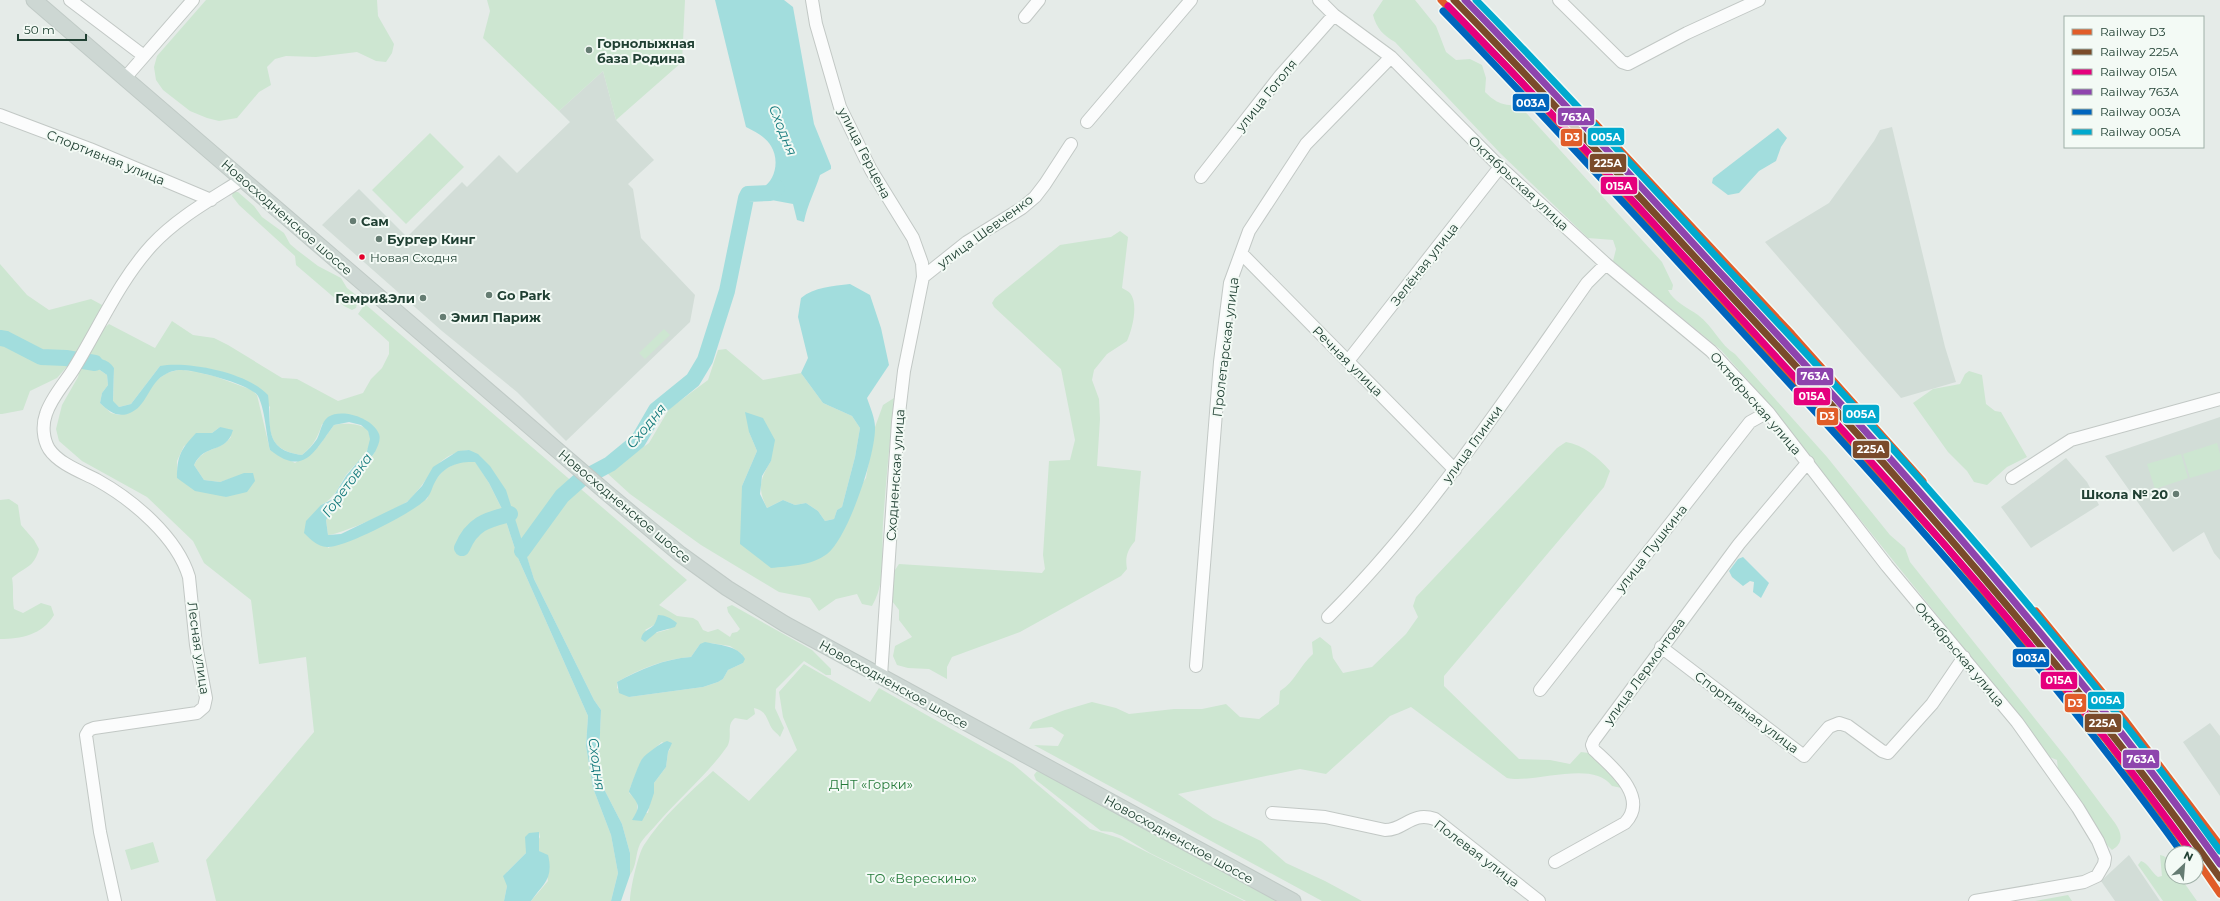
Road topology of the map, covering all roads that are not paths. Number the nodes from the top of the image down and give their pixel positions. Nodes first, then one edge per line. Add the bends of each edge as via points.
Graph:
1 (34, 0) edge
2 (70, 0) edge
3 (193, 0) edge
4 (812, 0) edge
5 (1039, 0) edge
6 (1191, 0) edge
7 (1319, 0) edge
8 (1559, 0) edge
9 (1759, 0) edge
10 (1334, 15) junction
11 (1025, 16) dead end
12 (144, 56) junction
13 (1391, 57) junction
14 (125, 78) junction
15 (0, 115) edge
16 (1087, 122) dead end
17 (1071, 144) dead end
18 (1500, 167) junction
19 (1201, 177) dead end
20 (243, 179) junction
21 (211, 200) junction
22 (1241, 253) junction
23 (1606, 264) junction
24 (923, 277) junction
25 (1348, 361) junction
26 (2220, 399) edge
27 (1768, 412) junction
28 (1808, 462) junction
29 (1455, 470) junction
30 (2012, 478) dead end
31 (1328, 617) dead end
32 (1661, 647) junction
33 (1964, 657) junction
34 (1196, 666) dead end
35 (881, 676) junction
36 (1540, 690) dead end
37 (1272, 813) dead end
38 (1555, 862) dead end
39 (115, 901) edge
40 (1293, 901) edge
41 (1539, 901) edge
42 (1975, 901) edge

1 - 14 main road, Новосходненское шоссе
2 - 12 street
3 - 12 street
4 - 24 street, улица Герцена via 816,24 842,113 871,170 913,238 922,263
5 - 11 street
6 - 16 street
7 - 10 street, Октябрьская улица
8 - 9 street via 1622,62 1628,64
10 - 13 street, Октябрьская улица
10 - 19 street, улица Гоголя via 1280,76
12 - 14 street
13 - 18 street, Октябрьская улица
13 - 22 street, Пролетарская улица via 1306,144 1249,231
14 - 20 main road, Новосходненское шоссе
15 - 21 street, Спортивная улица via 90,149
17 - 24 street, улица Шевченко via 1035,197 967,242
18 - 23 street, Октябрьская улица
18 - 25 street, Зелёная улица
20 - 21 street
20 - 35 main road, Новосходненское шоссе via 680,554 727,588 785,624
21 - 39 street, Лесная улица via 191,212 153,245 123,284 46,414 44,432 50,450 57,457 115,490 147,514 186,567 189,577 196,645 206,698 204,707 197,713 94,728 86,735 100,832
22 - 25 street, Речная улица
22 - 34 street, Пролетарская улица via 1230,283 1220,362
23 - 27 street, Октябрьская улица via 1712,351
23 - 29 street, улица Глинки via 1587,283
24 - 35 street, Сходненская улица via 904,371 898,422
25 - 29 street, Речная улица
26 - 30 street via 2071,440
27 - 28 street, Октябрьская улица
27 - 36 street, улица Пушкина via 1750,422
28 - 32 street, улица Лермонтова via 1739,544
28 - 33 street, Октябрьская улица via 1887,566
29 - 31 street, улица Глинки via 1380,563
32 - 33 street, Спортивная улица via 1804,756 1829,727 1839,723 1848,726 1888,753 1932,704
32 - 38 street, улица Лермонтова via 1592,745 1631,792 1629,818 1625,823
33 - 42 street, Октябрьская улица via 2017,722 2078,808 2104,852 2104,864 2098,876 2084,882
35 - 40 main road, Новосходненское шоссе
37 - 41 street, Полевая улица via 1325,817 1384,830 1392,830 1415,817 1429,817 1509,875

